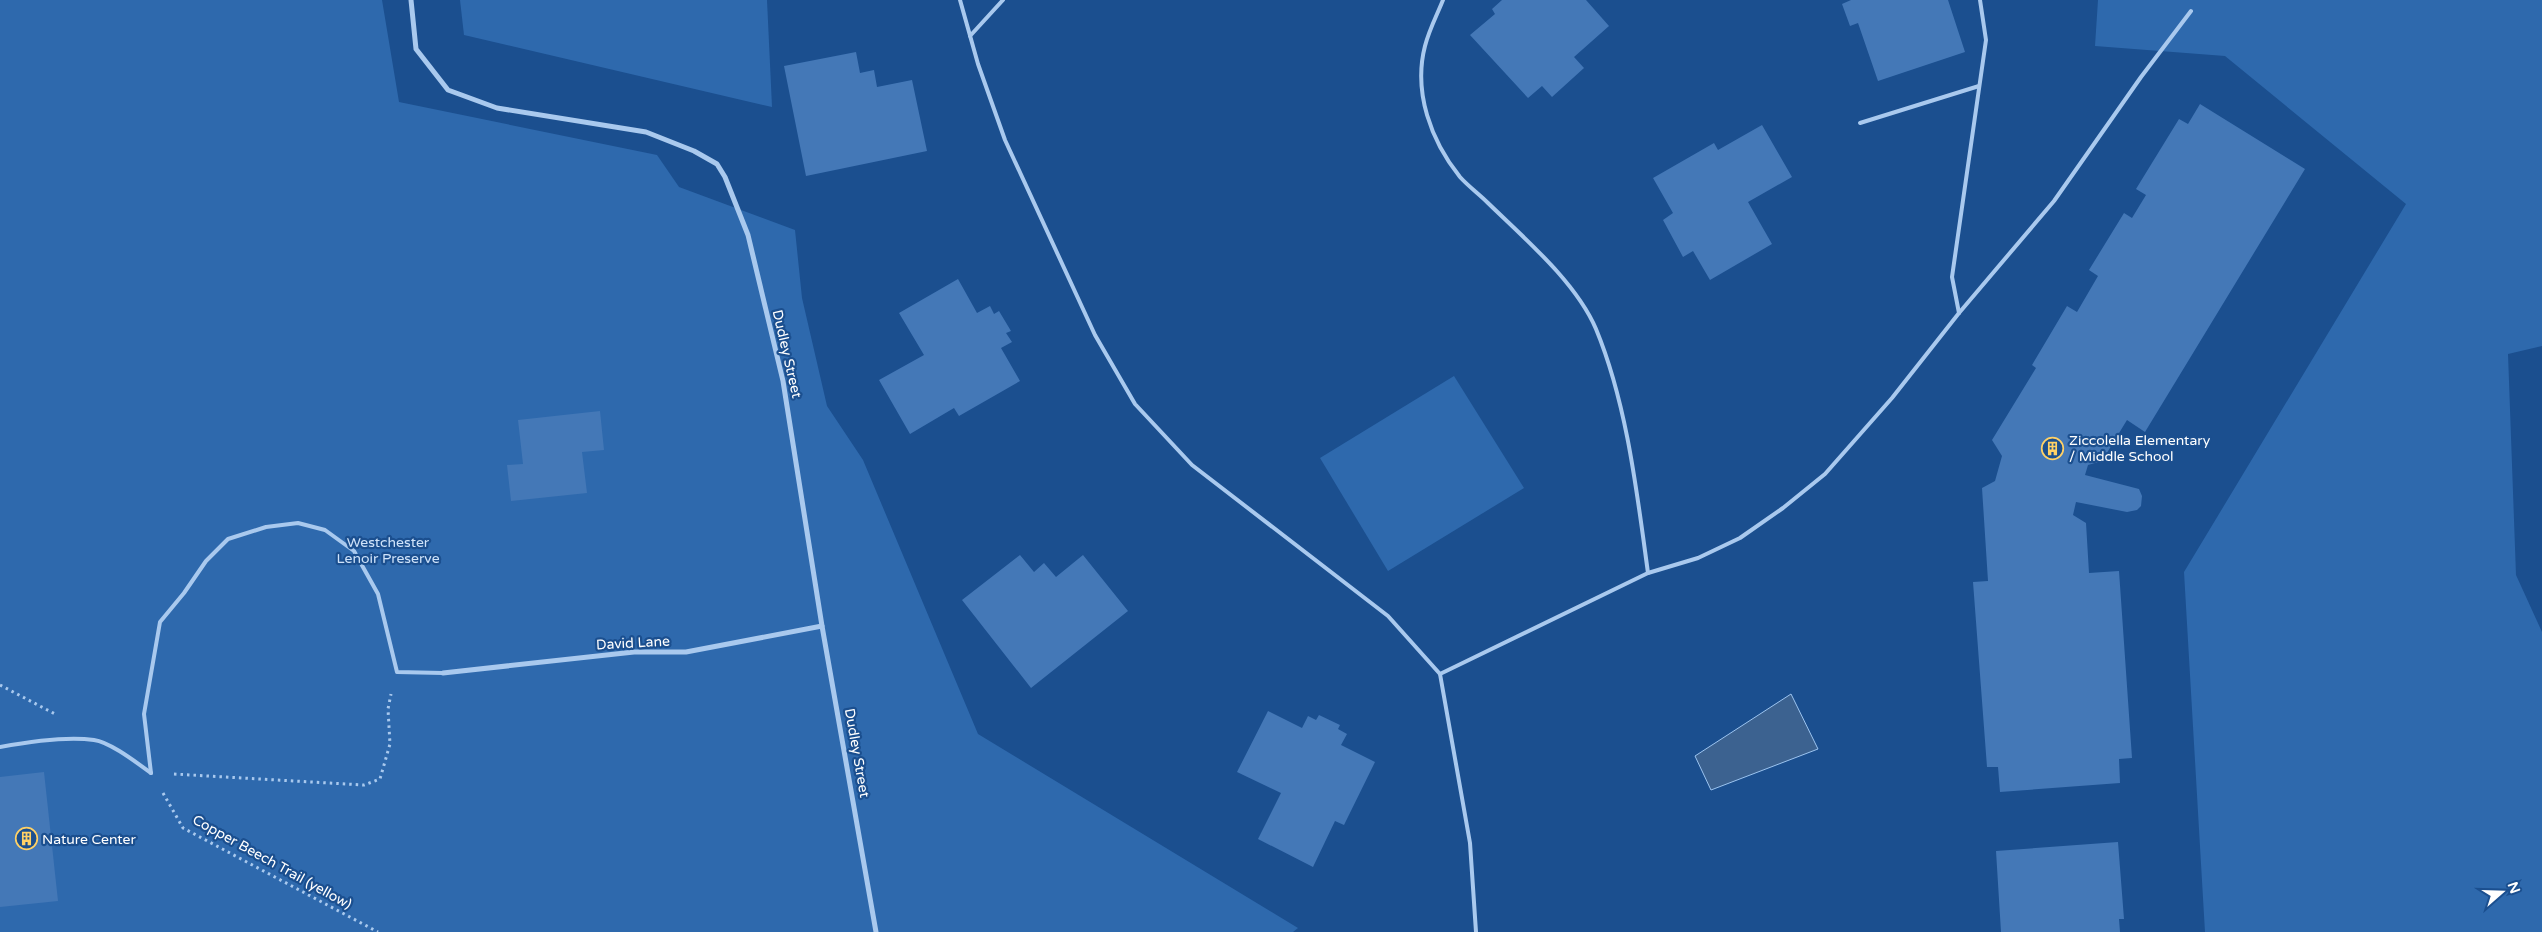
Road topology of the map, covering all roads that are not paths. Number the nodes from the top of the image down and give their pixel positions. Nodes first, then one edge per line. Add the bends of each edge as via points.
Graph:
1 (411, 0) edge
2 (960, 0) edge
3 (1003, 0) edge
4 (1443, 0) edge
5 (1980, 0) edge
6 (2191, 11) dead end
7 (970, 36) junction
8 (1979, 86) junction
9 (1860, 123) dead end
10 (1959, 313) junction
11 (1648, 573) junction
12 (822, 626) junction
13 (443, 673) joint
14 (1440, 674) junction
15 (0, 747) edge
16 (876, 932) edge
17 (1476, 932) edge

1 - 12 street, Dudley Street via 416,49 448,90 497,108 646,132 717,164 729,185 748,235 783,381
2 - 7 lane
3 - 7 lane
4 - 11 lane via 1425,46 1421,86 1428,118 1438,143 1460,177 1546,259 1596,328 1618,401
5 - 8 lane via 1986,40
6 - 10 lane via 2054,201
7 - 14 lane via 1005,140 1095,335 1136,404 1192,465 1388,616
8 - 9 lane
8 - 10 lane via 1952,277
10 - 11 lane via 1892,398 1825,474 1740,538 1698,558
11 - 14 lane
12 - 13 street, David Lane via 686,652 634,652
12 - 16 street, Dudley Street
13 - 15 lane via 397,672 378,594 354,550 325,530 298,523 266,527 228,539 206,561 160,622 144,714 151,773 95,740 29,741
14 - 17 lane via 1470,843

